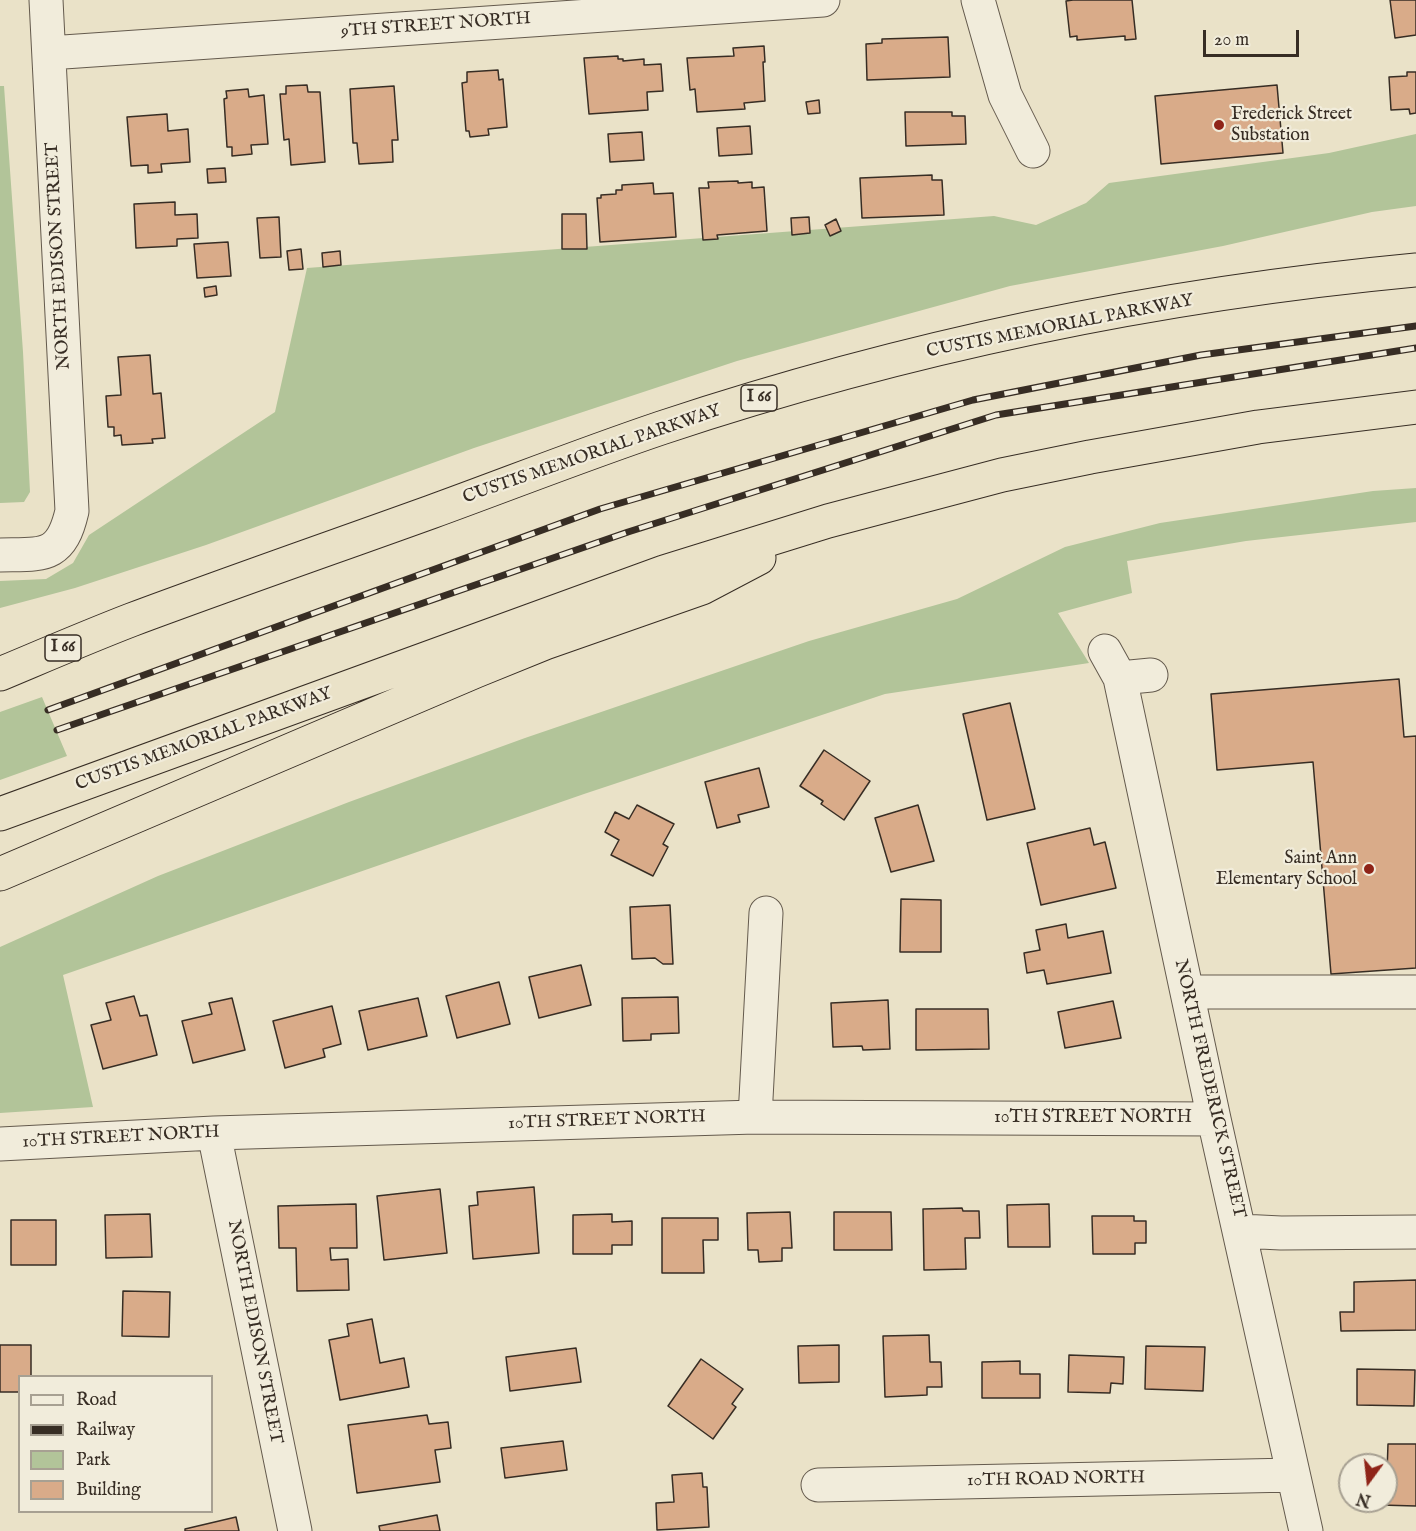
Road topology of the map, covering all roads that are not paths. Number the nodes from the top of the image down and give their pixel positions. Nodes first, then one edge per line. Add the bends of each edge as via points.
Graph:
1 (46, 0) edge
2 (823, 0) edge
3 (978, 0) edge
4 (49, 52) junction
5 (1034, 151) dead end
6 (1416, 270) edge
7 (1416, 407) edge
8 (828, 521) junction
9 (0, 555) edge
10 (127, 622) junction
11 (0, 652) edge
12 (1125, 668) dead end
13 (0, 674) edge
14 (0, 814) edge
15 (0, 874) edge
16 (766, 913) dead end
17 (1187, 992) junction
18 (1416, 992) edge
19 (755, 1117) junction
20 (1214, 1119) junction
21 (214, 1133) junction
22 (0, 1144) edge
23 (1240, 1231) junction
24 (1416, 1232) edge
25 (1293, 1475) junction
26 (818, 1485) dead end
27 (295, 1531) edge
28 (1306, 1531) edge

1 - 4 street, NORTH EDISON STREET
2 - 4 street, 9TH STREET NORTH
3 - 5 street via 1005,95
4 - 9 street, NORTH EDISON STREET via 72,511 67,533 54,548 38,554
6 - 10 highway, CUSTIS MEMORIAL PARKWAY / I 66 via 1279,286 1097,316 837,375 662,428
7 - 8 highway, CUSTIS MEMORIAL PARKWAY via 1258,427 1090,457 1002,475
8 - 14 highway, CUSTIS MEMORIAL PARKWAY via 664,572
8 - 15 highway via 702,588 486,667
10 - 11 highway
10 - 13 highway, CUSTIS MEMORIAL PARKWAY / I 66
12 - 17 street, NORTH FREDERICK STREET
16 - 19 street
17 - 18 street
17 - 20 street, NORTH FREDERICK STREET
19 - 20 street, 10TH STREET NORTH
19 - 21 street, 10TH STREET NORTH
20 - 23 street, NORTH FREDERICK STREET
21 - 22 street, 10TH STREET NORTH
21 - 27 street, NORTH EDISON STREET
23 - 24 street
23 - 25 street, NORTH FREDERICK STREET
25 - 26 street, 10TH ROAD NORTH
25 - 28 street, NORTH FREDERICK STREET

